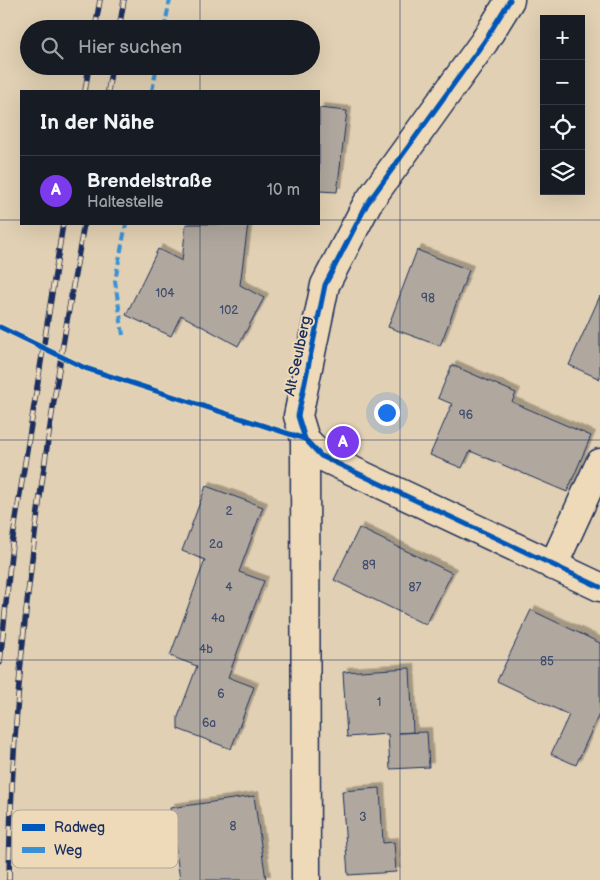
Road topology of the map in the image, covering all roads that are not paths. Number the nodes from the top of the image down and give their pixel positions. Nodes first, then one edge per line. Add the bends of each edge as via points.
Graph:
1 (510, 0) edge
2 (305, 439) junction
3 (600, 463) edge
4 (553, 566) junction
5 (600, 587) edge
6 (306, 880) edge

1 - 2 street, Alt Seulberg via 484,42 366,204 326,285 298,416
2 - 4 street, Alt Seulberg via 321,456
2 - 6 street
3 - 4 street
4 - 5 street, Alt Seulberg

